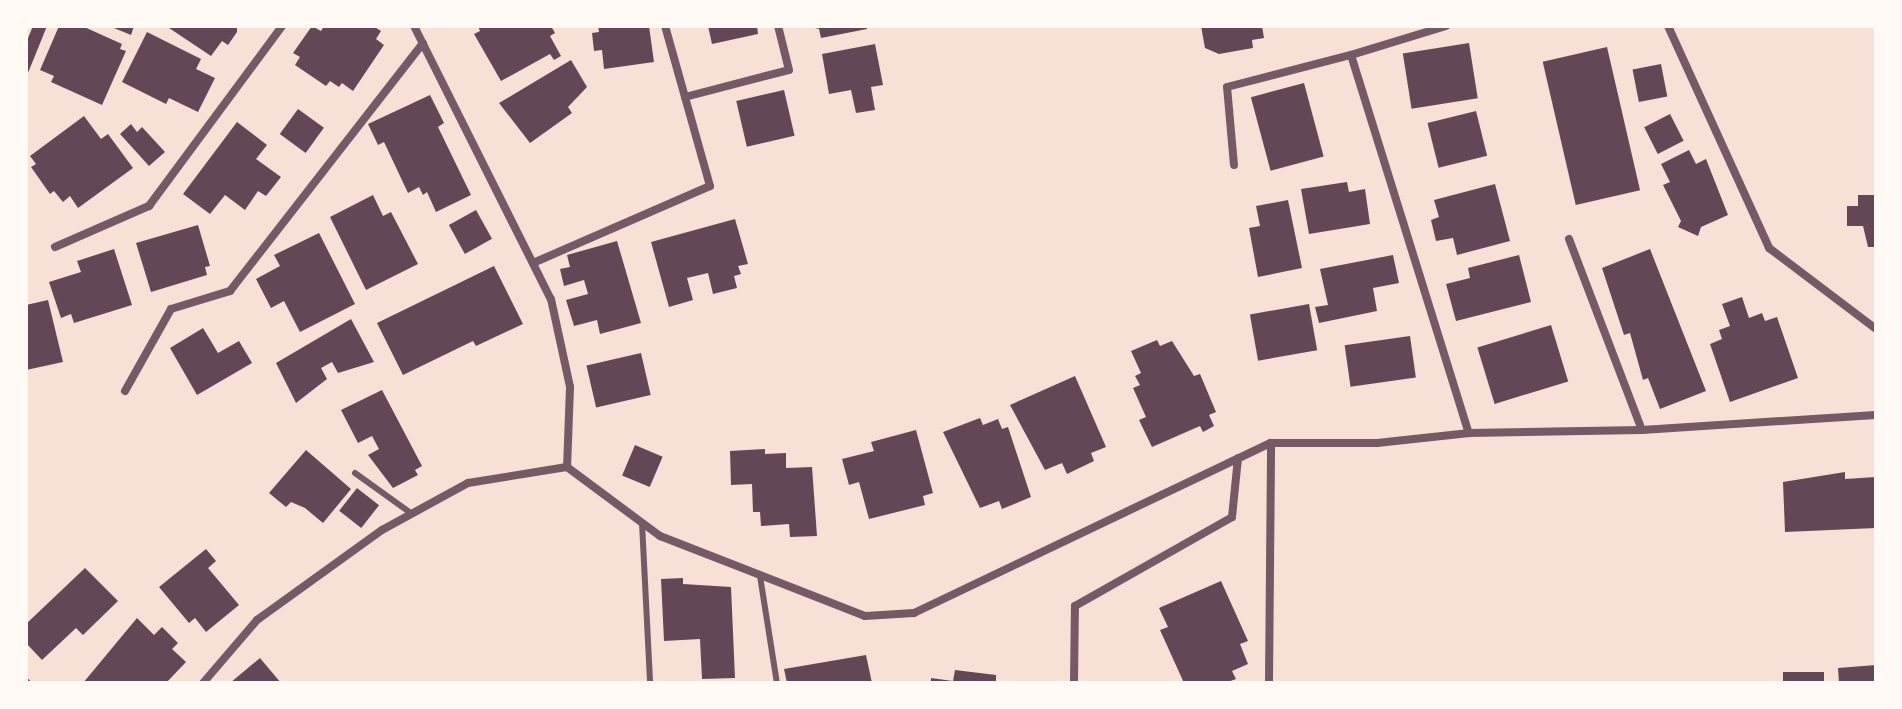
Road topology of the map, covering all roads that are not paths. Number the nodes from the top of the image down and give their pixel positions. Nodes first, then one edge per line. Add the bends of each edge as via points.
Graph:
1 (282, 26) edge
2 (414, 26) edge
3 (665, 26) edge
4 (778, 26) edge
5 (1446, 26) edge
6 (1668, 26) edge
7 (423, 43) junction
8 (1351, 55) junction
9 (685, 97) junction
10 (1234, 165) dead end
11 (1569, 239) dead end
12 (55, 247) dead end
13 (533, 263) junction
14 (1876, 329) edge
15 (125, 391) dead end
16 (1876, 415) edge
17 (1642, 430) junction
18 (1469, 433) junction
19 (1271, 443) junction
20 (1238, 458) junction
21 (567, 467) junction
22 (355, 473) dead end
23 (412, 514) junction
24 (642, 522) junction
25 (760, 576) junction
26 (203, 683) edge
27 (650, 683) edge
28 (777, 683) edge
29 (1074, 683) edge
30 (1269, 683) edge

1 - 12 street via 149,206
2 - 7 street
3 - 9 street
4 - 9 street via 789,70
5 - 8 street
6 - 14 street via 1769,248
7 - 13 street
7 - 15 street via 230,291 171,309
8 - 10 street via 1227,87
8 - 18 street
9 - 13 street via 710,186
11 - 17 street
13 - 21 street via 551,299 570,387
16 - 17 street
17 - 18 street
18 - 19 street via 1377,443
19 - 20 street
19 - 30 street
20 - 25 street via 914,613 865,616
20 - 29 street via 1232,517 1075,606
21 - 23 street via 468,483
21 - 24 street
22 - 23 lane
23 - 26 street via 257,620
24 - 25 street via 660,536
24 - 27 lane
25 - 28 lane

